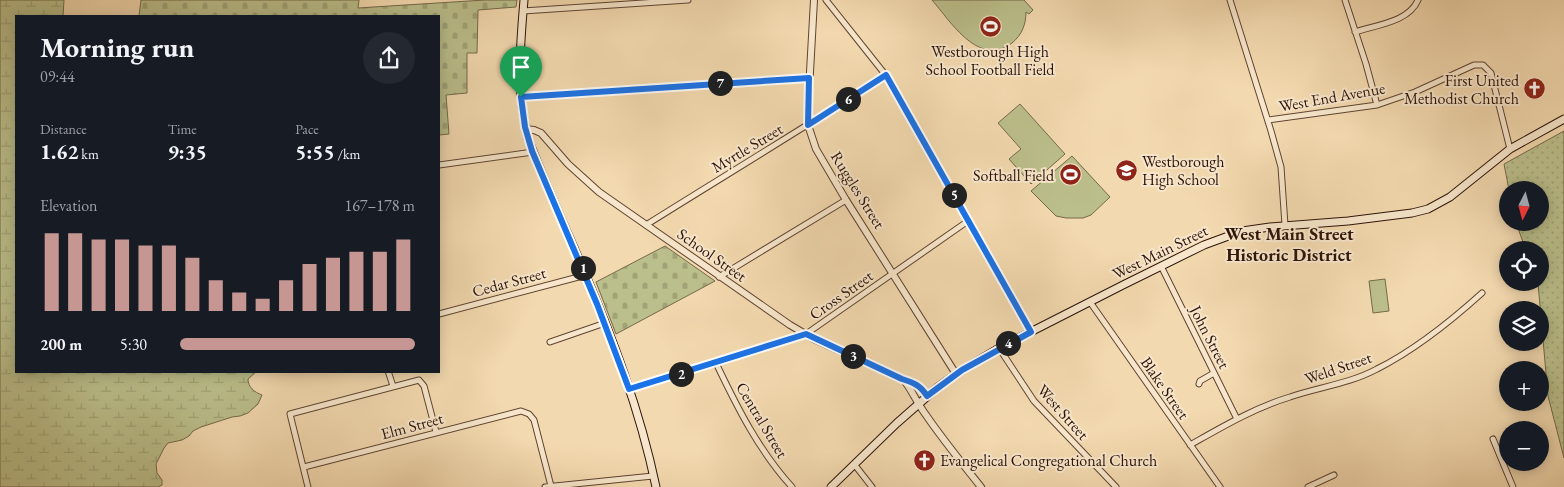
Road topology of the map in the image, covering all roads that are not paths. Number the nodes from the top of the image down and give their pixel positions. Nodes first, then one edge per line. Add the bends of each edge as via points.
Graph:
1 (524, 0) edge
2 (688, 0) edge
3 (814, 0) edge
4 (826, 0) edge
5 (1230, 0) edge
6 (1345, 0) edge
7 (1418, 0) edge
8 (523, 11) junction
9 (1355, 32) junction
10 (886, 75) junction
11 (809, 78) junction
12 (521, 97) junction
13 (1377, 105) junction
14 (1564, 119) edge
15 (1268, 120) junction
16 (808, 125) junction
17 (526, 129) junction
18 (1510, 149) junction
19 (533, 152) junction
20 (440, 165) edge
21 (846, 200) junction
22 (968, 220) junction
23 (646, 225) junction
24 (1285, 225) junction
25 (1161, 266) junction
26 (894, 273) junction
27 (586, 276) junction
28 (718, 277) junction
29 (1482, 293) dead end
30 (1090, 302) junction
31 (440, 314) edge
32 (605, 323) junction
33 (1031, 332) junction
34 (806, 334) junction
35 (550, 342) dead end
36 (999, 348) junction
37 (716, 363) junction
38 (389, 373) edge
39 (1214, 373) junction
40 (956, 374) junction
41 (902, 379) junction
42 (1199, 384) dead end
43 (393, 386) junction
44 (629, 389) junction
45 (927, 396) junction
46 (919, 403) junction
47 (1237, 419) junction
48 (436, 432) junction
49 (1493, 440) dead end
50 (1190, 445) junction
51 (854, 464) junction
52 (304, 468) junction
53 (1334, 475) dead end
54 (653, 476) junction
55 (548, 486) edge
56 (308, 487) edge
57 (656, 487) edge
58 (792, 487) edge
59 (831, 487) edge
60 (872, 487) edge
61 (981, 487) edge
62 (1116, 487) edge
63 (1220, 487) edge
64 (1308, 487) edge
65 (1513, 487) edge

1 - 8 main road
2 - 8 street
3 - 11 street, Ruggles Street
4 - 10 street
5 - 15 street
6 - 9 street
7 - 9 street via 1411,11 1401,17
8 - 12 main road
9 - 13 street
10 - 16 street, Myrtle Street
10 - 22 street
11 - 12 street
11 - 16 street, Ruggles Street
12 - 17 main road
13 - 15 street, West End Avenue
13 - 18 street, West End Avenue via 1483,64 1491,73
14 - 18 main road, West Main Street
15 - 24 street via 1283,175
16 - 21 street, Ruggles Street via 816,149
16 - 23 street, Myrtle Street
17 - 19 main road
17 - 23 street, School Street via 541,133 588,183
18 - 24 main road, West Main Street via 1450,197 1428,209 1348,221
19 - 20 street
19 - 27 main road
21 - 26 street, Ruggles Street
21 - 28 street
22 - 26 street, Cross Street
22 - 33 street
23 - 28 street, School Street
24 - 25 main road, West Main Street via 1229,234
25 - 30 main road, West Main Street
25 - 39 street, John Street
26 - 34 street, Cross Street
26 - 40 street, Ruggles Street
27 - 31 street, Cedar Street
27 - 32 main road
28 - 34 street, School Street
29 - 47 street, Weld Street via 1462,312 1377,369 1290,397
30 - 33 main road, West Main Street
30 - 50 street, Blake Street
32 - 35 street
32 - 44 main road
33 - 36 main road, West Main Street
34 - 37 street, Cross Street
34 - 41 street, School Street
36 - 40 main road, West Main Street
36 - 62 street, West Street via 1034,401
37 - 44 street, Cross Street
37 - 58 street, Central Street via 742,416 773,465
38 - 43 street
39 - 42 street
39 - 47 street, John Street
40 - 45 main road, West Main Street
41 - 45 street, School Street via 916,383
41 - 46 street, School Street
43 - 48 street via 421,381
43 - 52 street via 290,414
44 - 54 main road
45 - 46 main road, West Main Street
46 - 51 main road, West Main Street
46 - 61 street, School Street
47 - 50 street, Weld Street
48 - 52 street, Elm Street
48 - 55 street, Elm Street via 515,411 526,412 535,423
49 - 65 street
50 - 63 street, Blake Street
51 - 59 main road, West Main Street
51 - 60 street
52 - 56 street
53 - 64 street
54 - 55 street
54 - 57 main road

